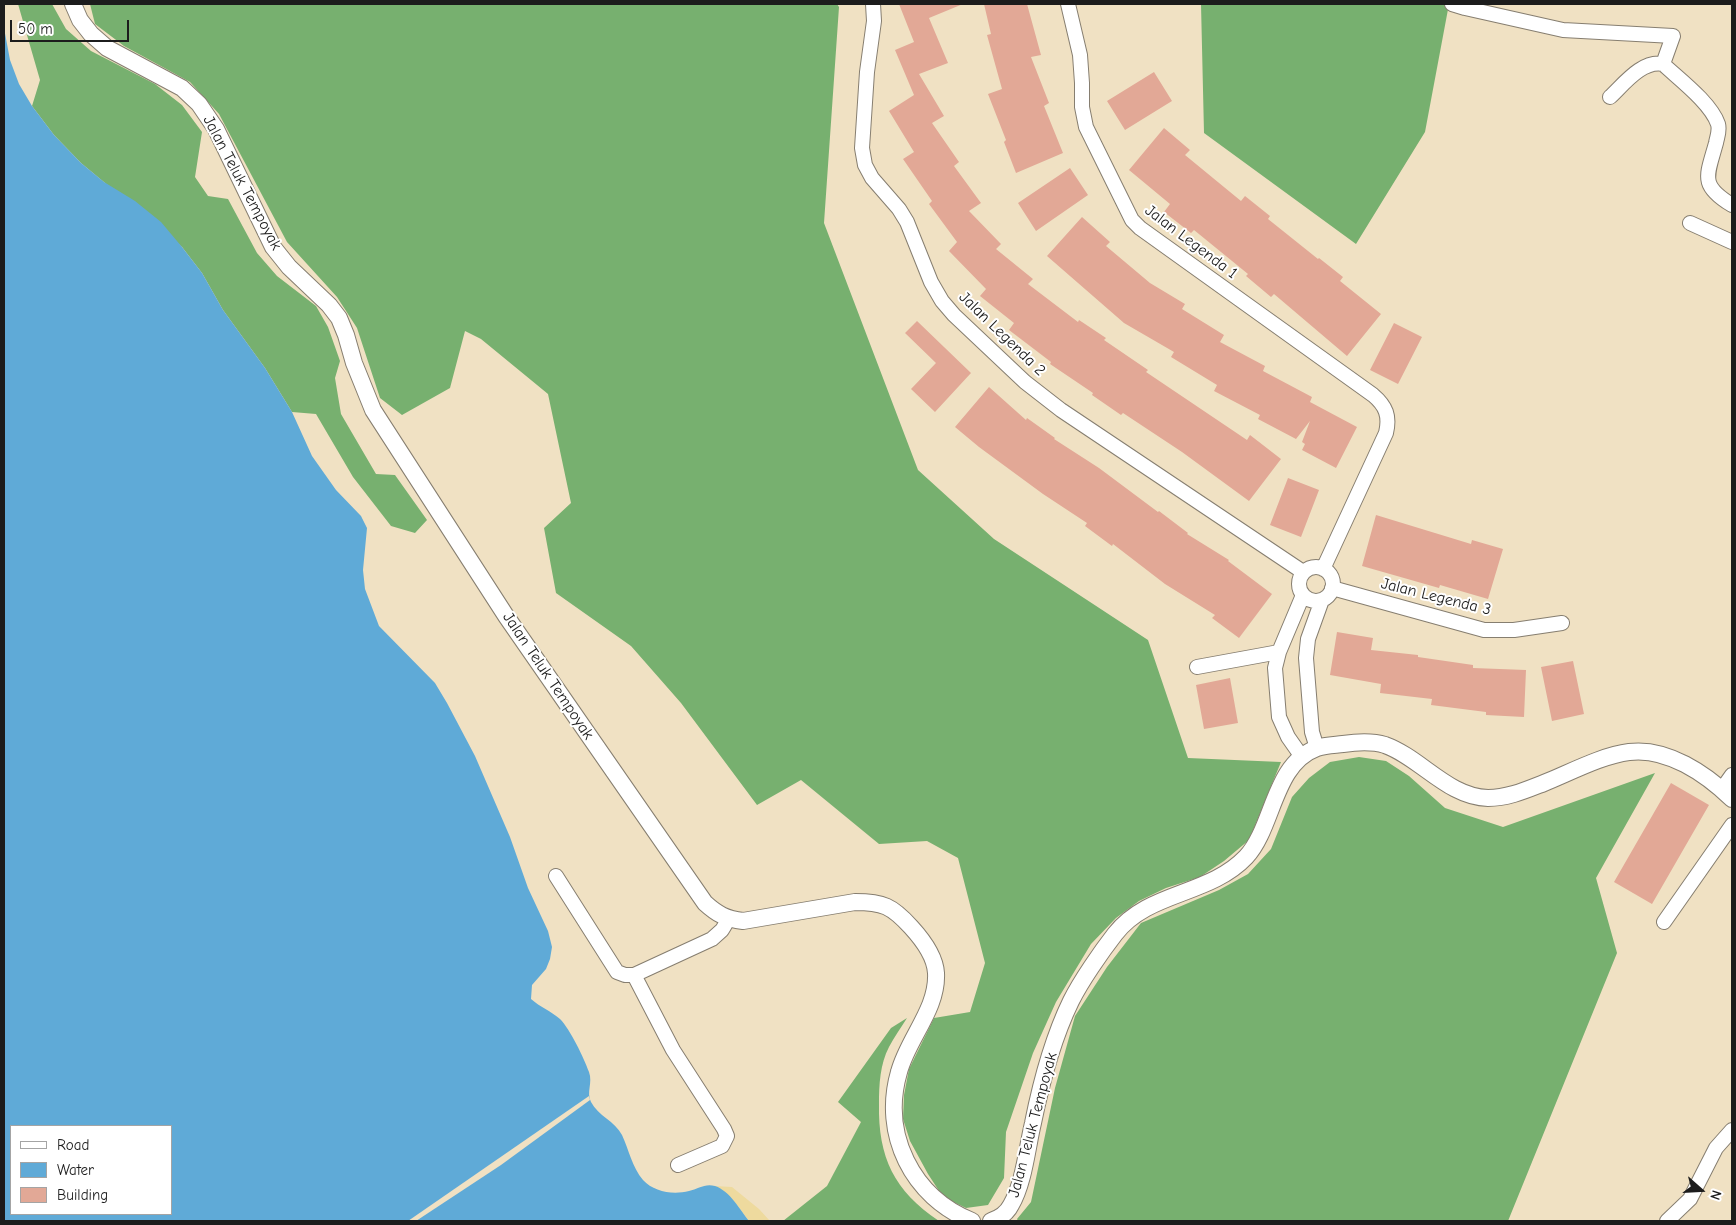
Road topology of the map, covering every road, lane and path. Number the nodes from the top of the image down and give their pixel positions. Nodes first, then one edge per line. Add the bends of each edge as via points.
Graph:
1 (73, 4) edge
2 (873, 4) edge
3 (1068, 4) edge
4 (1452, 4) edge
5 (1663, 64) junction
6 (1610, 97) dead end
7 (1732, 205) edge
8 (1690, 223) dead end
9 (1732, 242) edge
10 (1323, 569) junction
11 (1303, 572) junction
12 (1332, 588) junction
13 (1303, 595) junction
14 (1322, 600) junction
15 (1562, 623) dead end
16 (1279, 652) junction
17 (1197, 667) dead end
18 (1317, 748) junction
19 (1302, 757) junction
20 (1732, 775) edge
21 (1727, 794) edge
22 (1732, 825) edge
23 (556, 876) dead end
24 (728, 920) junction
25 (1664, 922) dead end
26 (634, 975) junction
27 (1732, 1130) edge
28 (678, 1165) dead end
29 (972, 1221) edge
30 (991, 1221) edge
31 (1667, 1221) edge

1 - 24 street, Jalan Teluk Tempoyak via 91,34 108,48 182,88 199,104 216,129 273,247 289,267 330,304 339,318 373,410 490,591 705,903
2 - 11 street, Jalan Legenda 2 via 862,148 865,165 907,222 942,301 1025,382 1061,410
3 - 10 street, Jalan Legenda 1 via 1080,54 1086,127 1132,220 1373,395 1387,411 1386,433
4 - 5 street via 1563,30 1674,36
5 - 6 street via 1650,63
5 - 7 street via 1705,103 1718,123 1719,132 1708,176 1711,189
8 - 9 street
10 - 11 street via 1309,568
10 - 12 street via 1329,573
11 - 13 street via 1299,588
12 - 14 street
12 - 15 street, Jalan Legenda 3 via 1484,630 1514,630
13 - 14 street via 1312,600
13 - 16 street
14 - 18 street via 1308,639 1306,658 1312,732
16 - 17 street
16 - 19 street via 1274,668 1279,718
18 - 19 street, Jalan Teluk Tempoyak
18 - 21 street, Jalan Teluk Tempoyak via 1359,742 1382,744 1402,753 1455,789 1486,798 1522,792 1610,756 1650,752 1688,766
19 - 30 street, Jalan Teluk Tempoyak via 1290,769 1248,855 1232,870 1209,883 1144,908 1115,934 1071,1001 1041,1083 1017,1192 1003,1215
20 - 21 street
22 - 25 street
23 - 26 street via 617,972
24 - 26 street via 712,939
24 - 29 street via 743,921 870,902 890,908 916,933 931,955 936,984 899,1071 894,1114 896,1137 903,1156 928,1190 945,1207
26 - 28 street via 673,1050 727,1136 722,1146
27 - 31 street via 1716,1148 1690,1199

